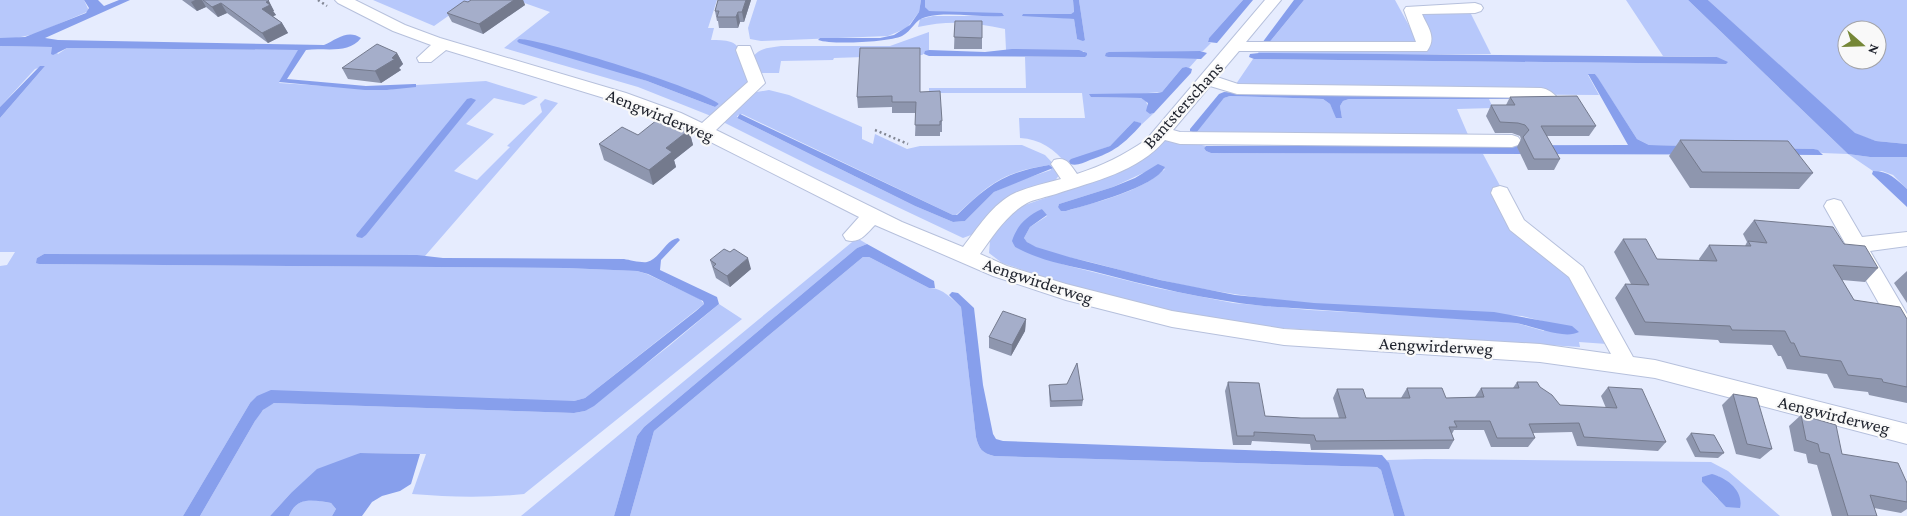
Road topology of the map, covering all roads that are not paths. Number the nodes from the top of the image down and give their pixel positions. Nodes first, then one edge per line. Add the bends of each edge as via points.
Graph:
1 (1274, 0) edge
2 (337, 4) edge
3 (1475, 8) dead end
4 (450, 41) junction
5 (1237, 44) junction
6 (747, 52) dead end
7 (425, 58) dead end
8 (1207, 80) junction
9 (1550, 100) edge
10 (704, 131) junction
11 (1163, 133) junction
12 (1512, 141) dead end
13 (1060, 164) dead end
14 (1073, 182) junction
15 (1500, 193) dead end
16 (1834, 206) dead end
17 (873, 216) junction
18 (994, 220) joint
19 (853, 235) dead end
20 (1907, 239) edge
21 (1857, 245) junction
22 (966, 258) junction
23 (1907, 333) edge
24 (1624, 364) junction
25 (1907, 434) edge

1 - 5 street, Bantsterschans
2 - 4 street, Aengwirderweg via 399,28
3 - 5 street via 1412,10 1424,38 1421,47 1244,47
4 - 7 street
4 - 10 street, Aengwirderweg via 620,97
5 - 8 street, Bantsterschans
6 - 10 street via 756,77 765,82
8 - 9 street via 1236,89 1541,93
8 - 11 street, Bantsterschans
10 - 17 street, Aengwirderweg
11 - 12 street via 1180,138
11 - 14 street, Bantsterschans via 1128,161
13 - 14 street
14 - 18 street, Bantsterschans via 1021,198
15 - 24 street via 1517,225 1576,272 1622,354
16 - 21 street
17 - 19 street
17 - 22 street, Aengwirderweg
18 - 22 street, Aengwirderweg
20 - 21 street
21 - 23 street
22 - 24 street, Aengwirderweg via 1066,292 1141,312 1229,329 1284,337 1531,352
24 - 25 street, Aengwirderweg via 1655,369

